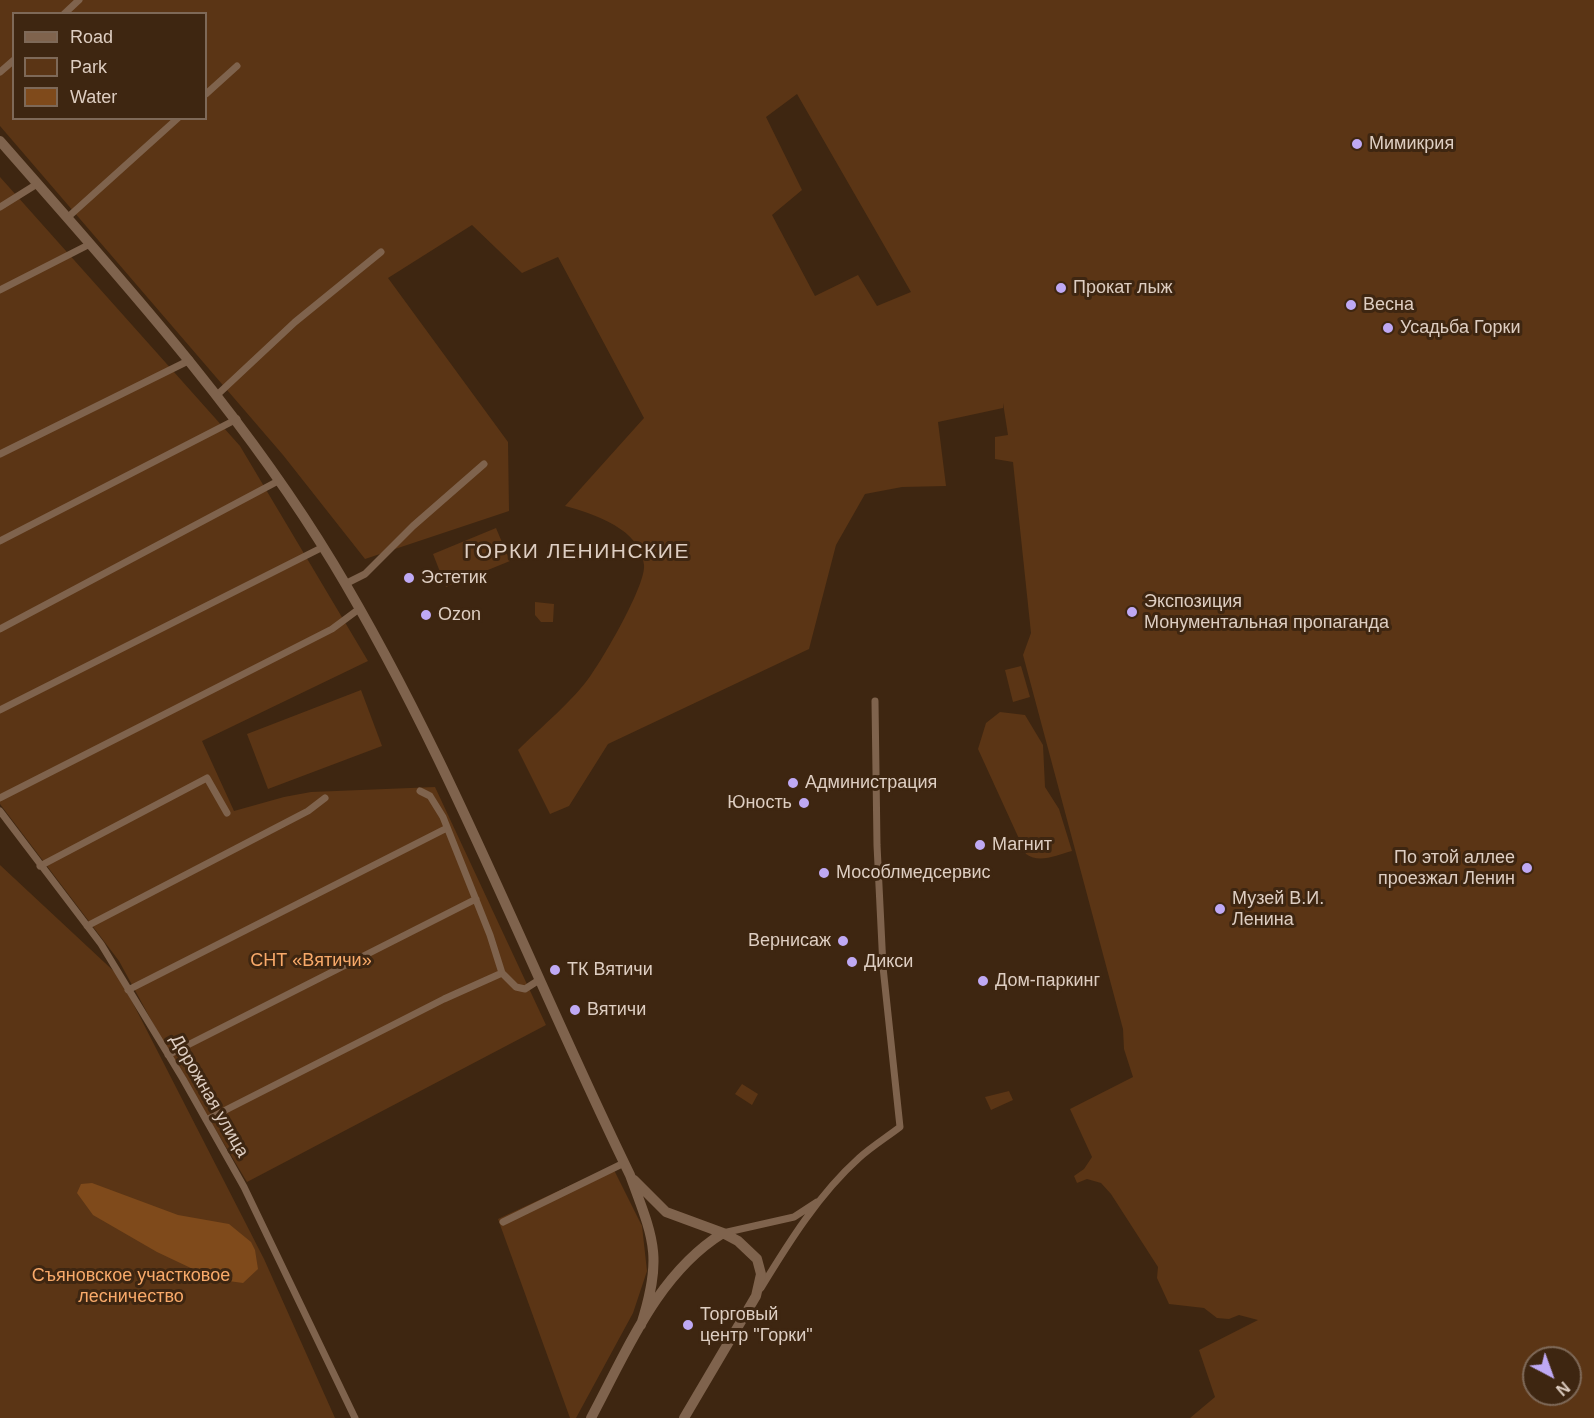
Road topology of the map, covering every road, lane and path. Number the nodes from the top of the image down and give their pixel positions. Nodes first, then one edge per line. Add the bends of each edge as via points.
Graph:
1 (79, 0) edge
2 (66, 12) edge
3 (12, 62) edge
4 (237, 66) dead end
5 (0, 72) edge
6 (207, 93) edge
7 (176, 120) edge
8 (0, 141) edge
9 (37, 184) junction
10 (0, 207) edge
11 (67, 218) junction
12 (90, 244) junction
13 (381, 252) dead end
14 (0, 290) edge
15 (190, 360) junction
16 (218, 395) junction
17 (237, 419) junction
18 (0, 454) edge
19 (484, 464) dead end
20 (280, 480) junction
21 (0, 541) edge
22 (323, 547) junction
23 (345, 584) junction
24 (359, 609) junction
25 (0, 629) edge
26 (875, 700) dead end
27 (0, 710) edge
28 (420, 791) dead end
29 (0, 798) edge
30 (325, 798) dead end
31 (0, 811) edge
32 (227, 813) dead end
33 (447, 828) junction
34 (40, 866) junction
35 (476, 899) junction
36 (87, 926) junction
37 (502, 973) junction
38 (540, 980) junction
39 (128, 990) junction
40 (168, 1055) junction
41 (206, 1120) junction
42 (624, 1163) junction
43 (630, 1175) junction
44 (824, 1197) junction
45 (503, 1222) dead end
46 (723, 1233) junction
47 (756, 1296) junction
48 (641, 1325) junction
49 (355, 1418) edge
50 (591, 1418) edge
51 (684, 1418) edge

1 - 2 street
3 - 5 street
4 - 6 street
7 - 11 street
8 - 9 main road
9 - 10 street
9 - 11 main road
11 - 12 main road
12 - 14 street
12 - 15 main road
13 - 16 street via 295,322
15 - 16 main road
15 - 18 street
16 - 17 main road
17 - 20 main road
17 - 21 street
19 - 23 street via 365,574
20 - 22 main road
20 - 25 street
22 - 23 main road
22 - 27 street
23 - 24 main road
24 - 29 street via 333,629
24 - 38 main road via 430,745
26 - 44 street via 883,967 900,1127 859,1158
28 - 33 street via 430,796
30 - 36 street via 308,812
31 - 34 street, Дорожная улица
32 - 34 street via 207,778
33 - 35 street
33 - 39 street
34 - 36 street, Дорожная улица
35 - 37 street
35 - 40 street
36 - 39 street, Дорожная улица
37 - 38 street via 516,987 525,988
37 - 41 street
38 - 42 main road
39 - 40 street, Дорожная улица
40 - 41 street, Дорожная улица
41 - 49 street, Дорожная улица via 244,1187
42 - 43 main road
42 - 45 street
43 - 46 main road via 666,1212
43 - 48 main road via 652,1235 656,1267
44 - 46 street via 794,1217
44 - 47 street via 793,1235
46 - 47 main road via 757,1258 761,1274
46 - 48 main road via 680,1266
47 - 51 main road
48 - 50 main road

